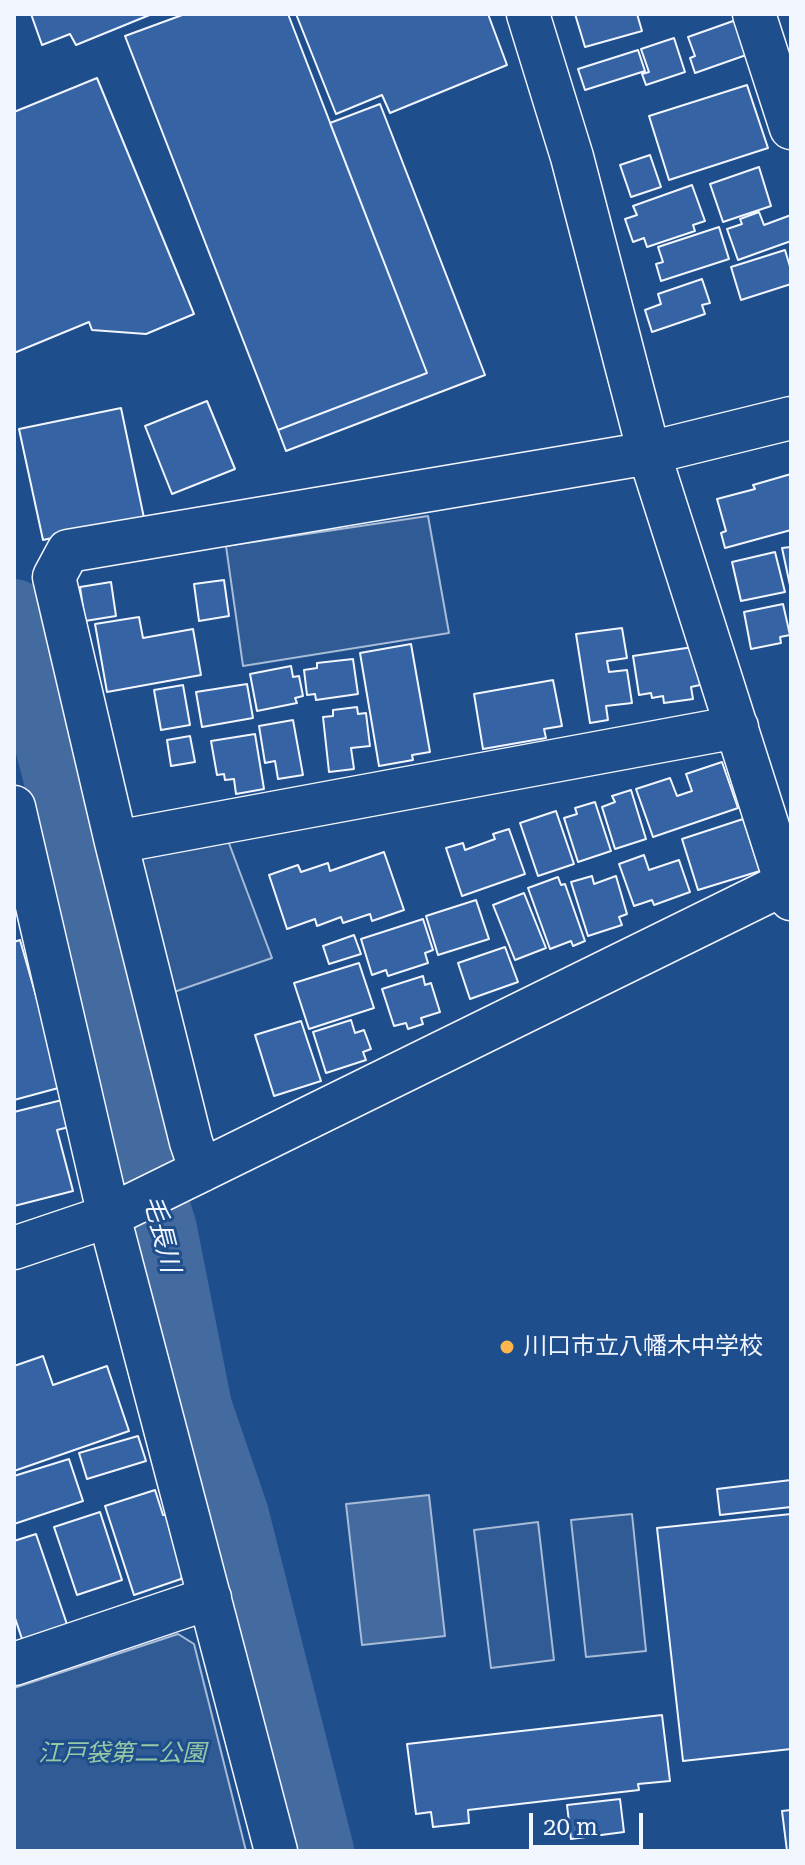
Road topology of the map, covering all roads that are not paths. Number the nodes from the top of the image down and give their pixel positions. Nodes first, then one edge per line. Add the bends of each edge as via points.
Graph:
1 (528, 14) edge
2 (754, 14) edge
3 (791, 128) edge
4 (791, 418) edge
5 (649, 453) junction
6 (737, 727) junction
7 (773, 786) edge
8 (14, 807) edge
9 (116, 842) junction
10 (789, 889) edge
11 (201, 1171) junction
12 (109, 1216) junction
13 (14, 1248) edge
14 (210, 1598) junction
15 (14, 1664) edge
16 (276, 1851) edge

1 - 5 street via 572,157
2 - 3 street
4 - 5 street
5 - 6 street
5 - 9 street via 68,551 54,577
6 - 7 street
6 - 9 street
7 - 10 street
8 - 12 street
9 - 11 street
10 - 11 street
11 - 12 street
12 - 13 street
12 - 14 street
14 - 15 street
14 - 16 street

